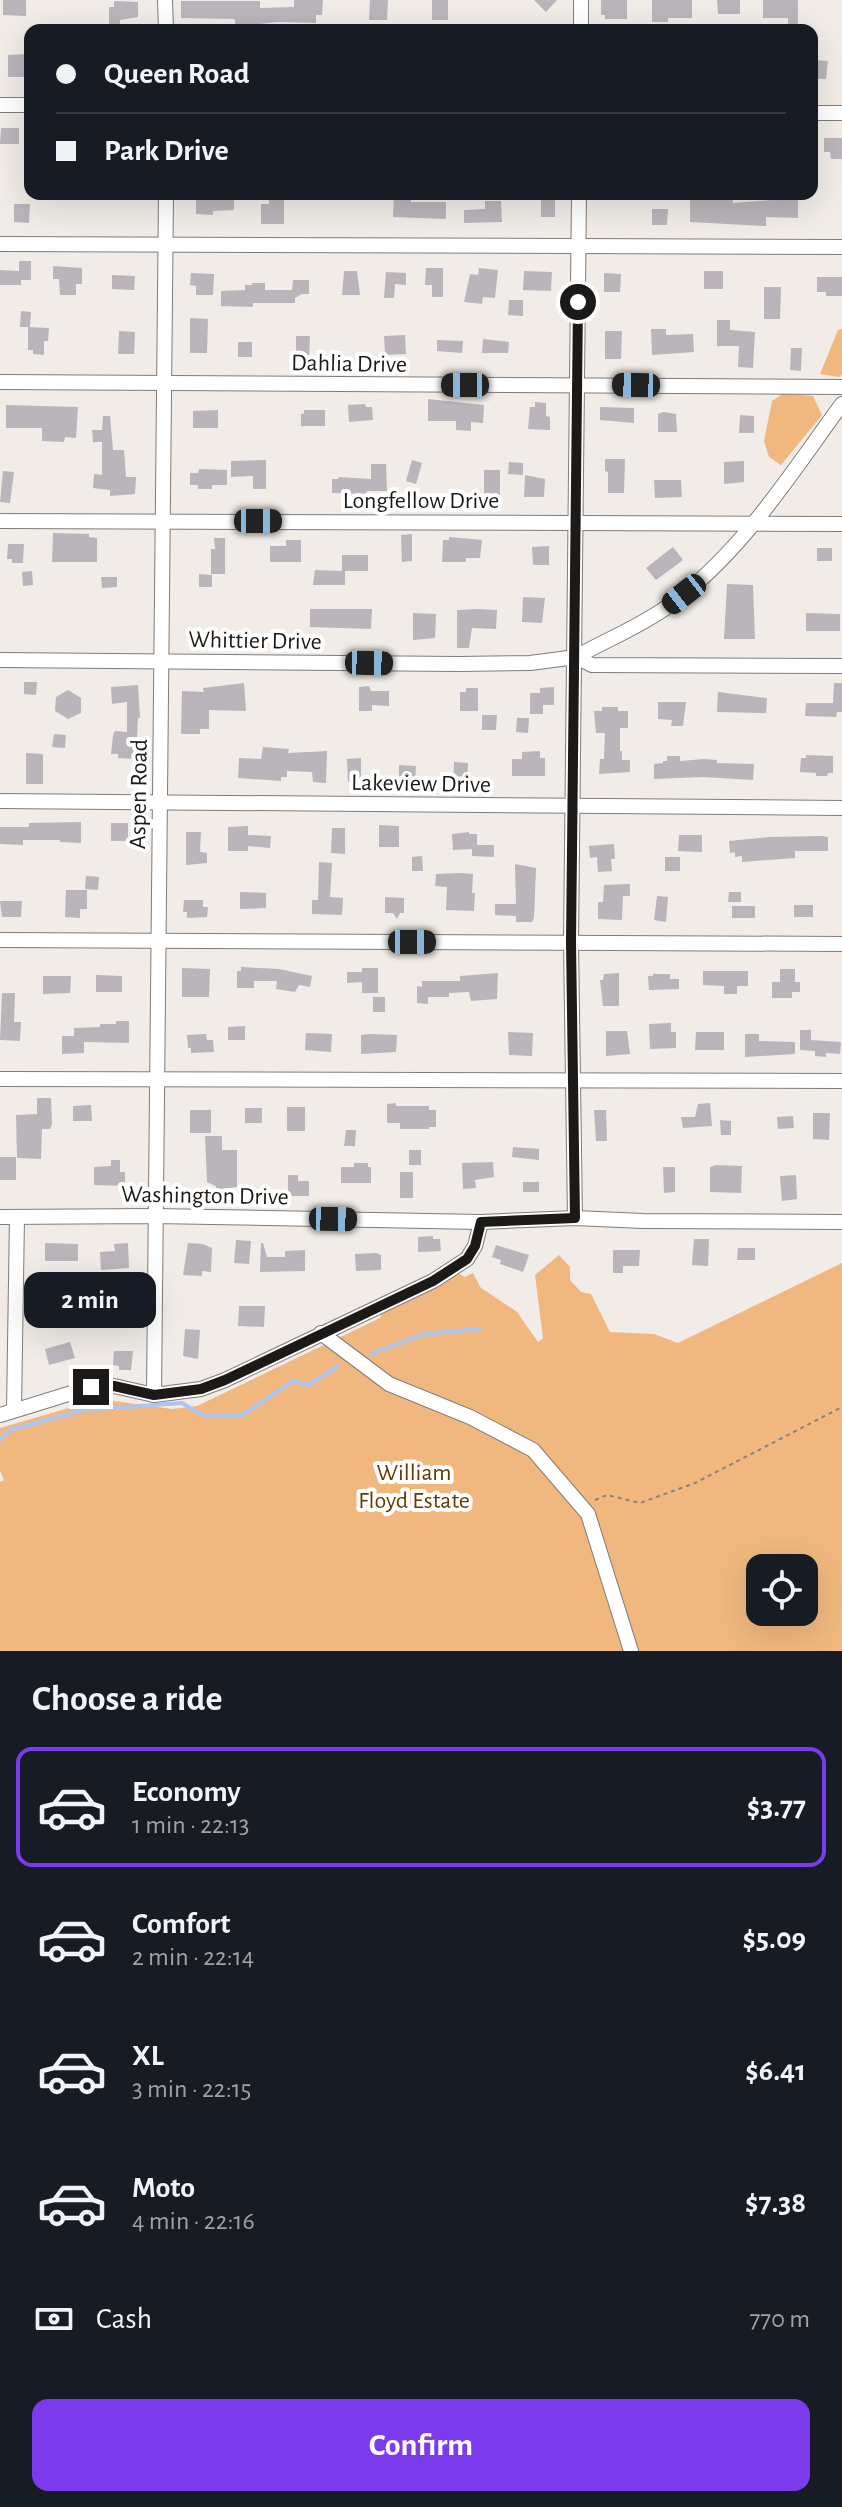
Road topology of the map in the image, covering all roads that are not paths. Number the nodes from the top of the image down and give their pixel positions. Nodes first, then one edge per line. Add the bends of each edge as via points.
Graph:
1 (165, 0) edge
2 (581, 0) edge
3 (166, 24) edge
4 (581, 24) edge
5 (0, 105) edge
6 (24, 105) edge
7 (818, 113) edge
8 (842, 113) edge
9 (166, 200) edge
10 (579, 200) edge
11 (0, 244) edge
12 (166, 244) junction
13 (578, 247) junction
14 (842, 247) edge
15 (0, 382) edge
16 (163, 382) junction
17 (577, 384) junction
18 (842, 387) edge
19 (842, 404) edge
20 (162, 520) junction
21 (0, 521) edge
22 (576, 523) junction
23 (755, 524) junction
24 (842, 524) edge
25 (576, 657) junction
26 (0, 660) edge
27 (161, 661) junction
28 (842, 666) edge
29 (0, 801) edge
30 (160, 802) junction
31 (573, 806) junction
32 (842, 808) edge
33 (0, 940) edge
34 (158, 941) junction
35 (571, 942) junction
36 (842, 944) edge
37 (0, 1079) edge
38 (157, 1080) junction
39 (571, 1080) junction
40 (842, 1081) edge
41 (155, 1216) junction
42 (0, 1217) edge
43 (17, 1217) junction
44 (575, 1218) junction
45 (481, 1222) junction
46 (842, 1222) edge
47 (321, 1333) junction
48 (154, 1395) junction
49 (7, 1412) edge
50 (631, 1651) edge

1 - 3 street
2 - 4 street
5 - 6 street
7 - 8 street
9 - 12 street, Aspen Road
10 - 13 street
11 - 12 street
12 - 13 street
12 - 16 street, Aspen Road
13 - 14 street
13 - 17 street
15 - 16 street, Dahlia Drive
16 - 17 street, Dahlia Drive
16 - 20 street, Aspen Road
17 - 18 street, Dahlia Drive
17 - 22 street
19 - 23 street
20 - 21 street, Longfellow Drive
20 - 22 street, Longfellow Drive
20 - 27 street, Aspen Road
22 - 23 street, Longfellow Drive
22 - 25 street
23 - 24 street, Longfellow Drive
23 - 25 street via 731,552 664,609
25 - 27 street, Whittier Drive via 458,664
25 - 28 street, Whittier Drive via 592,665
25 - 31 street
26 - 27 street, Whittier Drive
27 - 30 street, Aspen Road
29 - 30 street, Lakeview Drive
30 - 31 street, Lakeview Drive
30 - 34 street, Aspen Road
31 - 32 street, Lakeview Drive
31 - 35 street
33 - 34 street
34 - 35 street
34 - 38 street, Aspen Road
35 - 36 street
35 - 39 street
37 - 38 street
38 - 39 street
38 - 41 street, Aspen Road
39 - 40 street
39 - 44 street
41 - 43 street, Washington Drive
41 - 45 street, Washington Drive
41 - 48 street, Aspen Road
42 - 43 street, Washington Drive
43 - 49 street
44 - 45 street, Washington Drive
44 - 46 street, Washington Drive
45 - 47 street via 467,1259 433,1281
47 - 48 street via 201,1389
47 - 50 street via 389,1384 533,1450 588,1514
48 - 49 street via 91,1387

